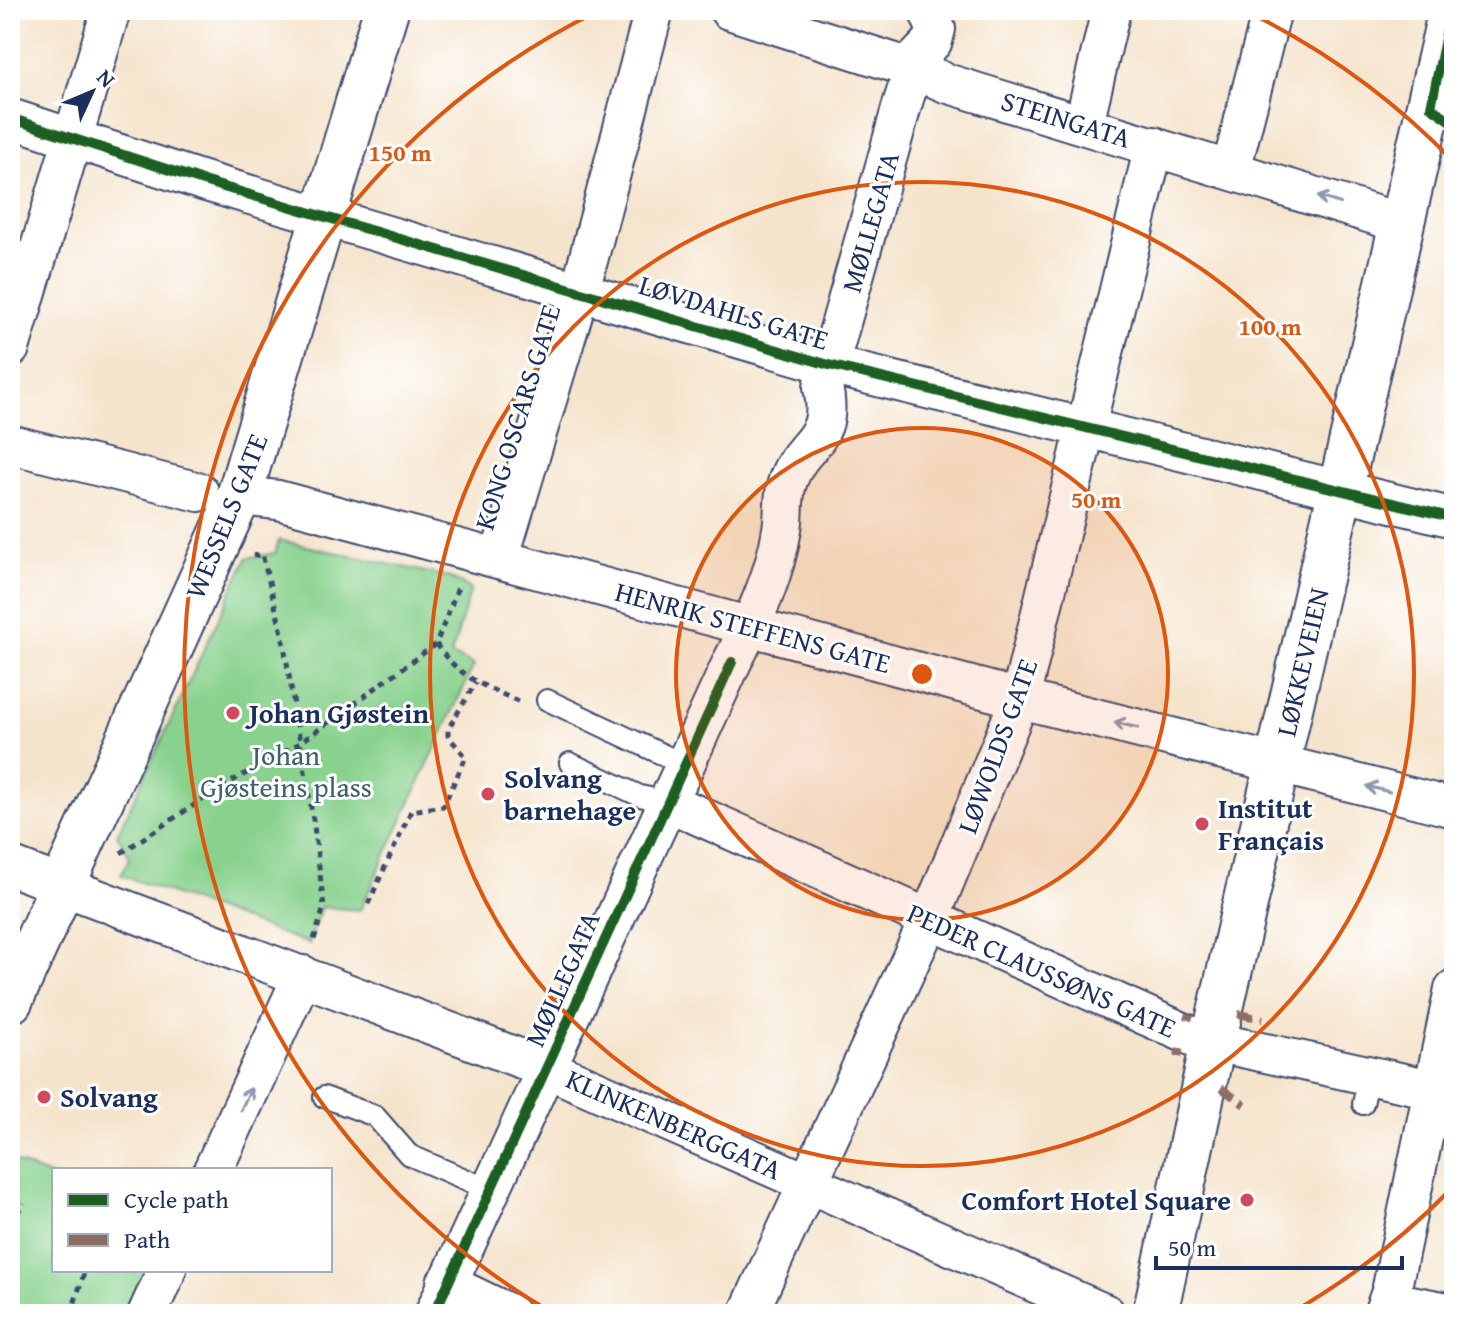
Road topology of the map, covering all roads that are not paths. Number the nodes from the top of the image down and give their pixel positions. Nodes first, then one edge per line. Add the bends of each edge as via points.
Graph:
1 (111, 10) edge
2 (386, 10) edge
3 (654, 10) edge
4 (729, 10) edge
5 (928, 10) edge
6 (1111, 10) edge
7 (1272, 10) edge
8 (1451, 10) edge
9 (914, 69) junction
10 (10, 118) edge
11 (1084, 123) junction
12 (73, 141) junction
13 (1154, 146) junction
14 (1231, 170) junction
15 (327, 216) junction
16 (1404, 224) junction
17 (580, 291) junction
18 (10, 348) edge
19 (829, 365) junction
20 (1087, 429) junction
21 (10, 444) edge
22 (1341, 491) junction
23 (219, 494) junction
24 (1454, 518) edge
25 (499, 559) junction
26 (751, 626) junction
27 (1020, 699) junction
28 (547, 700) dead end
29 (570, 763) dead end
30 (1278, 764) junction
31 (685, 765) junction
32 (668, 802) junction
33 (1454, 808) edge
34 (10, 866) edge
35 (62, 887) junction
36 (929, 920) junction
37 (303, 975) junction
38 (1454, 989) edge
39 (10, 1001) edge
40 (1213, 1043) junction
41 (548, 1069) junction
42 (1432, 1089) junction
43 (324, 1097) dead end
44 (214, 1168) edge
45 (806, 1182) junction
46 (490, 1190) junction
47 (166, 1272) edge
48 (440, 1298) edge
49 (1387, 1303) edge
50 (1454, 1304) edge
51 (147, 1314) edge
52 (510, 1314) edge
53 (748, 1314) edge
54 (1106, 1314) edge
55 (1155, 1314) edge

1 - 12 street
2 - 15 main road, WESSELS GATE
3 - 17 street, KONG OSCARS GATE
4 - 9 street, STEINGATA
5 - 9 street, MØLLEGATA via 936,29
6 - 11 street
7 - 14 street
8 - 16 main road, LØKKEVEIEN
9 - 11 street, STEINGATA
9 - 19 street, MØLLEGATA
10 - 12 street, LØVDAHLS GATE
11 - 13 street, STEINGATA
12 - 15 street, LØVDAHLS GATE
12 - 18 street
13 - 14 street, STEINGATA
13 - 20 street, LØWOLDS GATE
16 -> 14 street, STEINGATA
15 - 17 street, LØVDAHLS GATE
15 - 23 main road, WESSELS GATE
16 - 22 main road, LØKKEVEIEN
17 - 19 street, LØVDAHLS GATE
17 - 25 street, KONG OSCARS GATE
19 - 20 street, LØVDAHLS GATE
19 - 26 street, MØLLEGATA via 823,387 827,408 818,439 789,476 782,529
20 - 22 street, LØVDAHLS GATE
20 - 27 street, LØWOLDS GATE
21 - 23 street, HENRIK STEFFENS GATE
22 - 24 street, LØVDAHLS GATE
22 - 30 main road, LØKKEVEIEN
23 - 25 street, HENRIK STEFFENS GATE via 260,496
23 - 35 main road, WESSELS GATE
25 - 26 street, HENRIK STEFFENS GATE
26 - 27 street, HENRIK STEFFENS GATE
26 - 31 street, MØLLEGATA
30 -> 27 street, HENRIK STEFFENS GATE
27 - 36 street, LØWOLDS GATE
28 - 31 lane
29 - 32 lane via 640,796
33 -> 30 street, HENRIK STEFFENS GATE
30 - 40 main road, LØKKEVEIEN
31 - 32 street, MØLLEGATA
32 - 36 street, PEDER CLAUSSØNS GATE
32 - 41 street, MØLLEGATA
34 - 35 street, KLINKENBERGGATA
35 - 37 street, KLINKENBERGGATA
35 - 39 main road, WESSELS GATE
36 - 40 street, PEDER CLAUSSØNS GATE
36 - 45 street, LØWOLDS GATE
37 - 41 street, KLINKENBERGGATA
44 -> 37 street
38 - 42 street
40 - 42 street, PEDER CLAUSSØNS GATE via 1366,1090
40 - 55 main road, LØKKEVEIEN
41 - 45 street, KLINKENBERGGATA
41 - 46 street, MØLLEGATA
42 - 49 street via 1392,1232
43 - 46 lane via 375,1116 409,1155
45 - 53 street, LØWOLDS GATE
45 - 54 street, KLINKENBERGGATA
46 - 48 street, MØLLEGATA
47 - 51 street
48 - 52 street
49 - 50 lane

